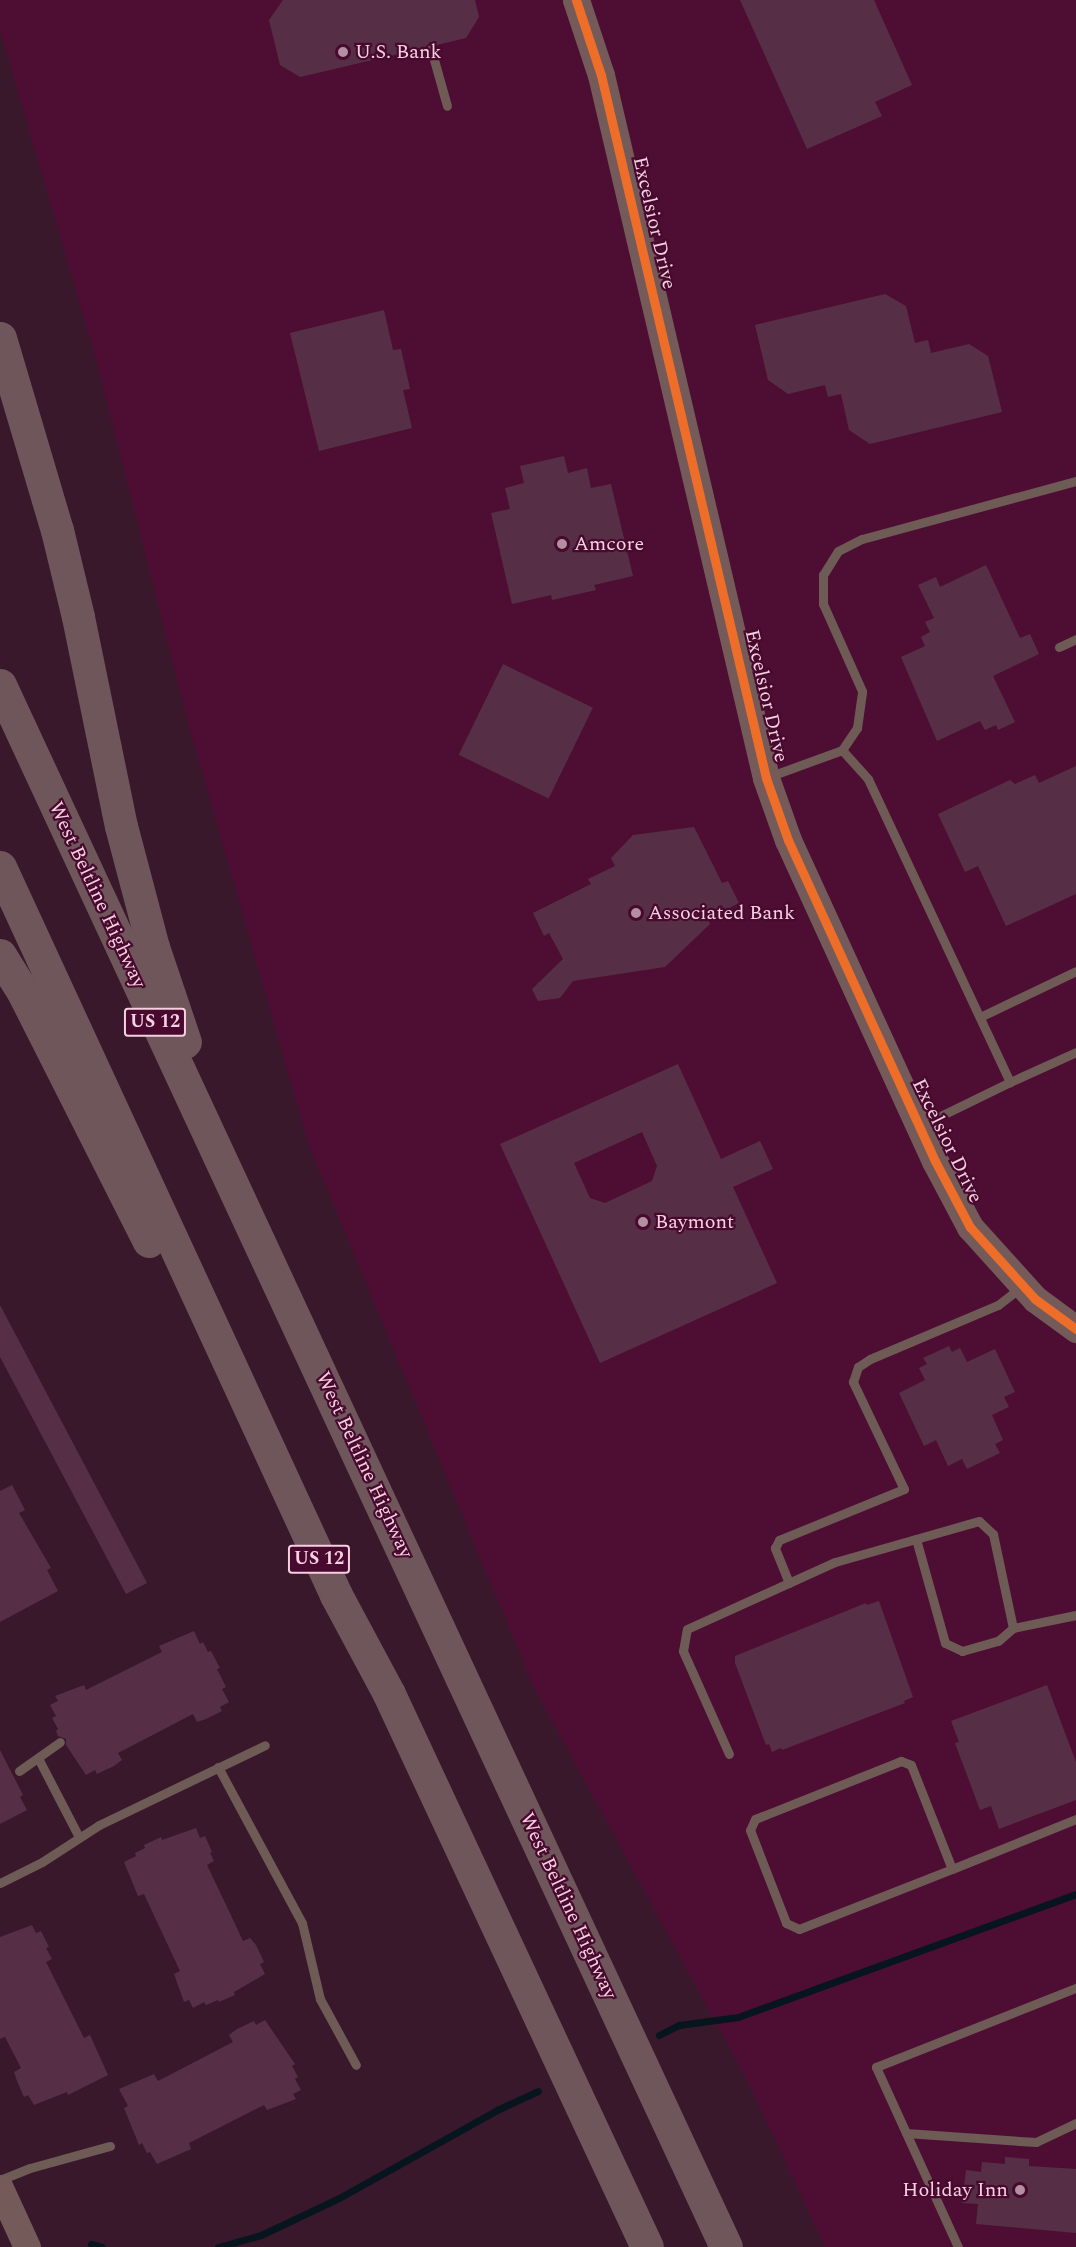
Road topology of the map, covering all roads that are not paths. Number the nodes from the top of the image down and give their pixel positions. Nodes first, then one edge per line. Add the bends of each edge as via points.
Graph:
1 (576, 0) edge
2 (431, 49) dead end
3 (447, 106) dead end
4 (0, 338) edge
5 (1076, 481) edge
6 (1076, 639) edge
7 (1059, 647) dead end
8 (0, 685) edge
9 (842, 750) junction
10 (766, 778) junction
11 (0, 867) edge
12 (0, 955) edge
13 (1076, 971) edge
14 (980, 1017) junction
15 (1076, 1052) edge
16 (1010, 1082) junction
17 (919, 1126) junction
18 (1023, 1286) junction
19 (1076, 1329) edge
20 (314, 1358) junction
21 (916, 1539) junction
22 (789, 1583) junction
23 (336, 1594) junction
24 (1076, 1615) edge
25 (1013, 1628) junction
26 (60, 1742) dead end
27 (265, 1744) dead end
28 (729, 1754) dead end
29 (38, 1758) junction
30 (218, 1767) junction
31 (19, 1771) dead end
32 (1076, 1819) edge
33 (78, 1837) junction
34 (952, 1869) junction
35 (0, 1883) edge
36 (1076, 1988) edge
37 (356, 2066) dead end
38 (1076, 2123) edge
39 (906, 2133) junction
40 (110, 2146) dead end
41 (0, 2180) edge
42 (0, 2188) edge
43 (27, 2247) edge
44 (647, 2247) edge
45 (726, 2247) edge
46 (958, 2247) edge

1 - 10 street, Excelsior Drive via 601,75
2 - 3 lane
4 - 20 highway via 57,530 121,826 153,947 186,1046 278,1261
5 - 9 lane via 862,539 838,551 824,575 823,604 862,691 857,728
6 - 7 lane
8 - 20 highway, West Beltline Highway / US 12
9 - 10 lane
9 - 14 lane via 868,779
10 - 17 street, Excelsior Drive via 826,927
11 - 23 highway, US 12
12 - 23 highway via 23,992 282,1505
13 - 14 lane
14 - 16 lane
15 - 16 lane
16 - 17 lane
17 - 18 street, Excelsior Drive via 970,1227
18 - 19 street, Excelsior Drive
18 - 22 lane via 998,1305 858,1367 853,1382 904,1489 779,1540 775,1548
20 - 45 highway, West Beltline Highway / US 12
21 - 22 lane via 835,1562
21 - 25 lane via 979,1521 986,1527 993,1534
21 - 25 lane via 945,1643 962,1651 998,1641
22 - 28 lane via 687,1629 683,1651
23 - 44 highway, US 12 via 394,1705
24 - 25 lane
26 - 29 lane
27 - 30 lane
29 - 31 lane
29 - 33 lane
30 - 33 lane
30 - 37 lane via 302,1923 320,1999
32 - 34 lane
33 - 35 lane via 42,1862
34 - 34 lane via 911,1765 901,1761 754,1819 750,1830 786,1923 799,1929
36 - 39 lane via 876,2067
38 - 39 lane via 1036,2142
39 - 46 lane
40 - 41 lane
42 - 43 street

